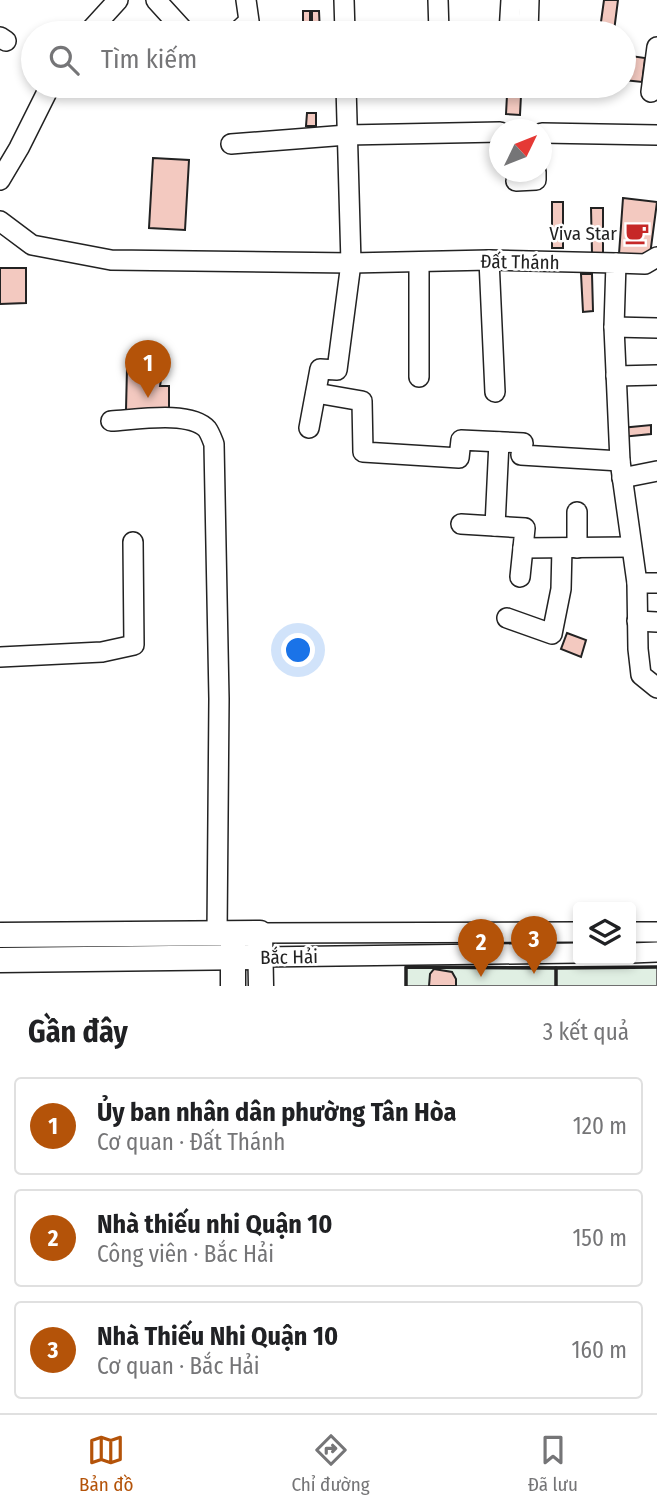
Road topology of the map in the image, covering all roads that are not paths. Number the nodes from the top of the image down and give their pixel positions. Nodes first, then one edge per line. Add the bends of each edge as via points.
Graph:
1 (118, 0) edge
2 (156, 0) edge
3 (246, 0) edge
4 (344, 0) edge
5 (438, 0) edge
6 (511, 0) edge
7 (529, 0) edge
8 (99, 21) edge
9 (175, 21) edge
10 (249, 21) edge
11 (345, 21) edge
12 (439, 21) edge
13 (510, 21) edge
14 (528, 21) edge
15 (657, 47) edge
16 (651, 92) dead end
17 (44, 98) edge
18 (346, 98) edge
19 (489, 132) edge
20 (552, 133) edge
21 (347, 135) junction
22 (657, 135) edge
23 (231, 144) dead end
24 (0, 180) edge
25 (0, 221) edge
26 (657, 257) edge
27 (489, 260) junction
28 (419, 262) junction
29 (351, 263) junction
30 (616, 264) junction
31 (614, 327) junction
32 (657, 328) edge
33 (657, 375) edge
34 (616, 376) junction
35 (419, 377) dead end
36 (495, 392) dead end
37 (316, 393) junction
38 (111, 421) dead end
39 (309, 428) dead end
40 (499, 442) junction
41 (621, 469) junction
42 (657, 471) edge
43 (577, 512) dead end
44 (461, 524) dead end
45 (495, 526) junction
46 (133, 542) dead end
47 (631, 547) junction
48 (523, 548) junction
49 (569, 548) junction
50 (520, 577) dead end
51 (636, 583) junction
52 (657, 583) edge
53 (507, 618) dead end
54 (647, 621) edge
55 (0, 657) edge
56 (657, 688) edge
57 (573, 932) edge
58 (636, 932) edge
59 (657, 932) edge
60 (0, 935) edge
61 (227, 942) junction
62 (260, 945) junction
63 (573, 953) edge
64 (636, 953) edge
65 (657, 953) edge
66 (0, 960) edge
67 (233, 986) edge
68 (261, 986) edge

1 - 8 street
2 - 9 street
3 - 10 street
4 - 11 street
5 - 12 street
6 - 13 street
7 - 14 street
15 - 16 street
17 - 24 street
18 - 21 street
19 - 21 street
20 - 22 street
21 - 23 street
21 - 29 street
25 - 29 street, Đất Thánh via 32,245 111,260
26 - 30 street, Đất Thánh via 645,264
27 - 28 street, Đất Thánh
27 - 30 street, Đất Thánh
27 - 36 street
28 - 29 street, Đất Thánh
28 - 35 street
29 - 37 street via 337,370 320,369
30 - 31 street
31 - 32 street
31 - 34 street
33 - 34 street
34 - 41 street
37 - 39 street
37 - 40 street via 362,401 363,452 453,459 459,458 461,440
38 - 61 street via 186,418 208,430 214,444
40 - 41 street via 523,443 522,455
40 - 45 street
41 - 42 street
41 - 47 street
43 - 49 street
44 - 45 street
45 - 48 street via 525,528
46 - 55 street via 134,645 102,652
47 - 49 street
47 - 51 street
48 - 49 street
48 - 50 street
49 - 53 street via 552,634
51 - 52 street
51 - 54 street
54 - 56 street via 641,675
57 - 62 street, Bắc Hải
58 - 59 street
60 - 61 main road, Bắc Hải
61 - 62 main road, Bắc Hải
61 - 66 main road, Bắc Hải
61 - 67 main road
62 - 63 street, Bắc Hải
62 - 68 main road
64 - 65 street

